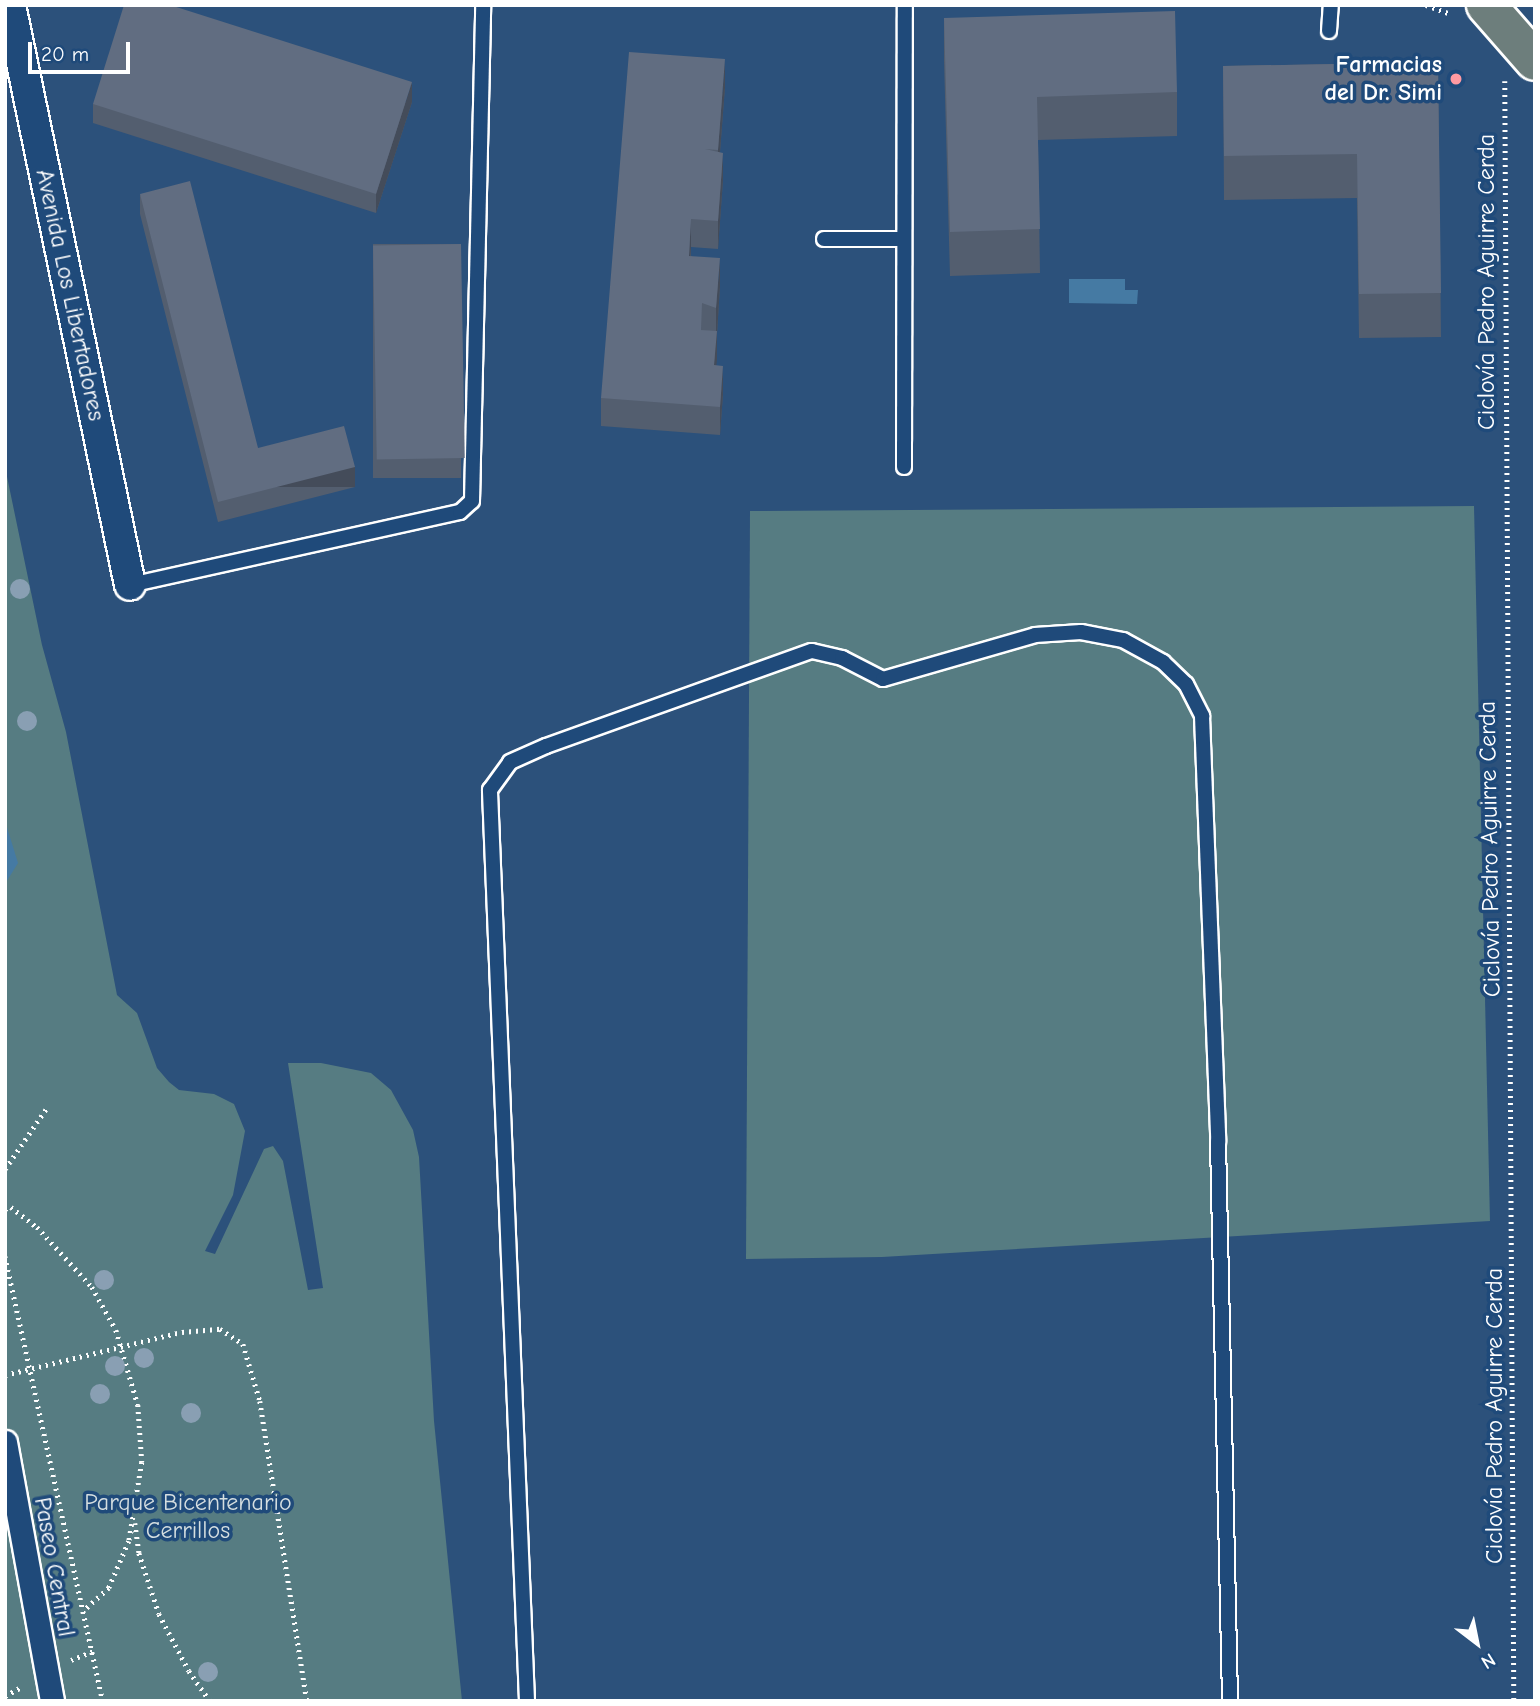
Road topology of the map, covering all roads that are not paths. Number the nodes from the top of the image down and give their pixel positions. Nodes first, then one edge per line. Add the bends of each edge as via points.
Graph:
1 (10, 5) edge
2 (483, 5) edge
3 (905, 5) edge
4 (1331, 5) edge
5 (1486, 5) edge
6 (1329, 32) dead end
7 (1526, 50) edge
8 (824, 239) dead end
9 (904, 239) junction
10 (904, 467) dead end
11 (130, 584) joint
12 (5, 1443) edge
13 (52, 1701) edge
14 (527, 1701) edge
15 (1230, 1701) edge

1 - 11 street, Avenida Los Libertadores
2 - 11 lane via 472,501 460,512
3 - 9 lane
4 - 6 lane
5 - 7 main road
8 - 9 lane
9 - 10 lane
12 - 13 street, Paseo Central
14 - 15 lane via 490,790 510,762 546,746 812,651 842,658 883,679 1035,635 1081,632 1123,640 1163,662 1186,684 1202,716 1218,1141

